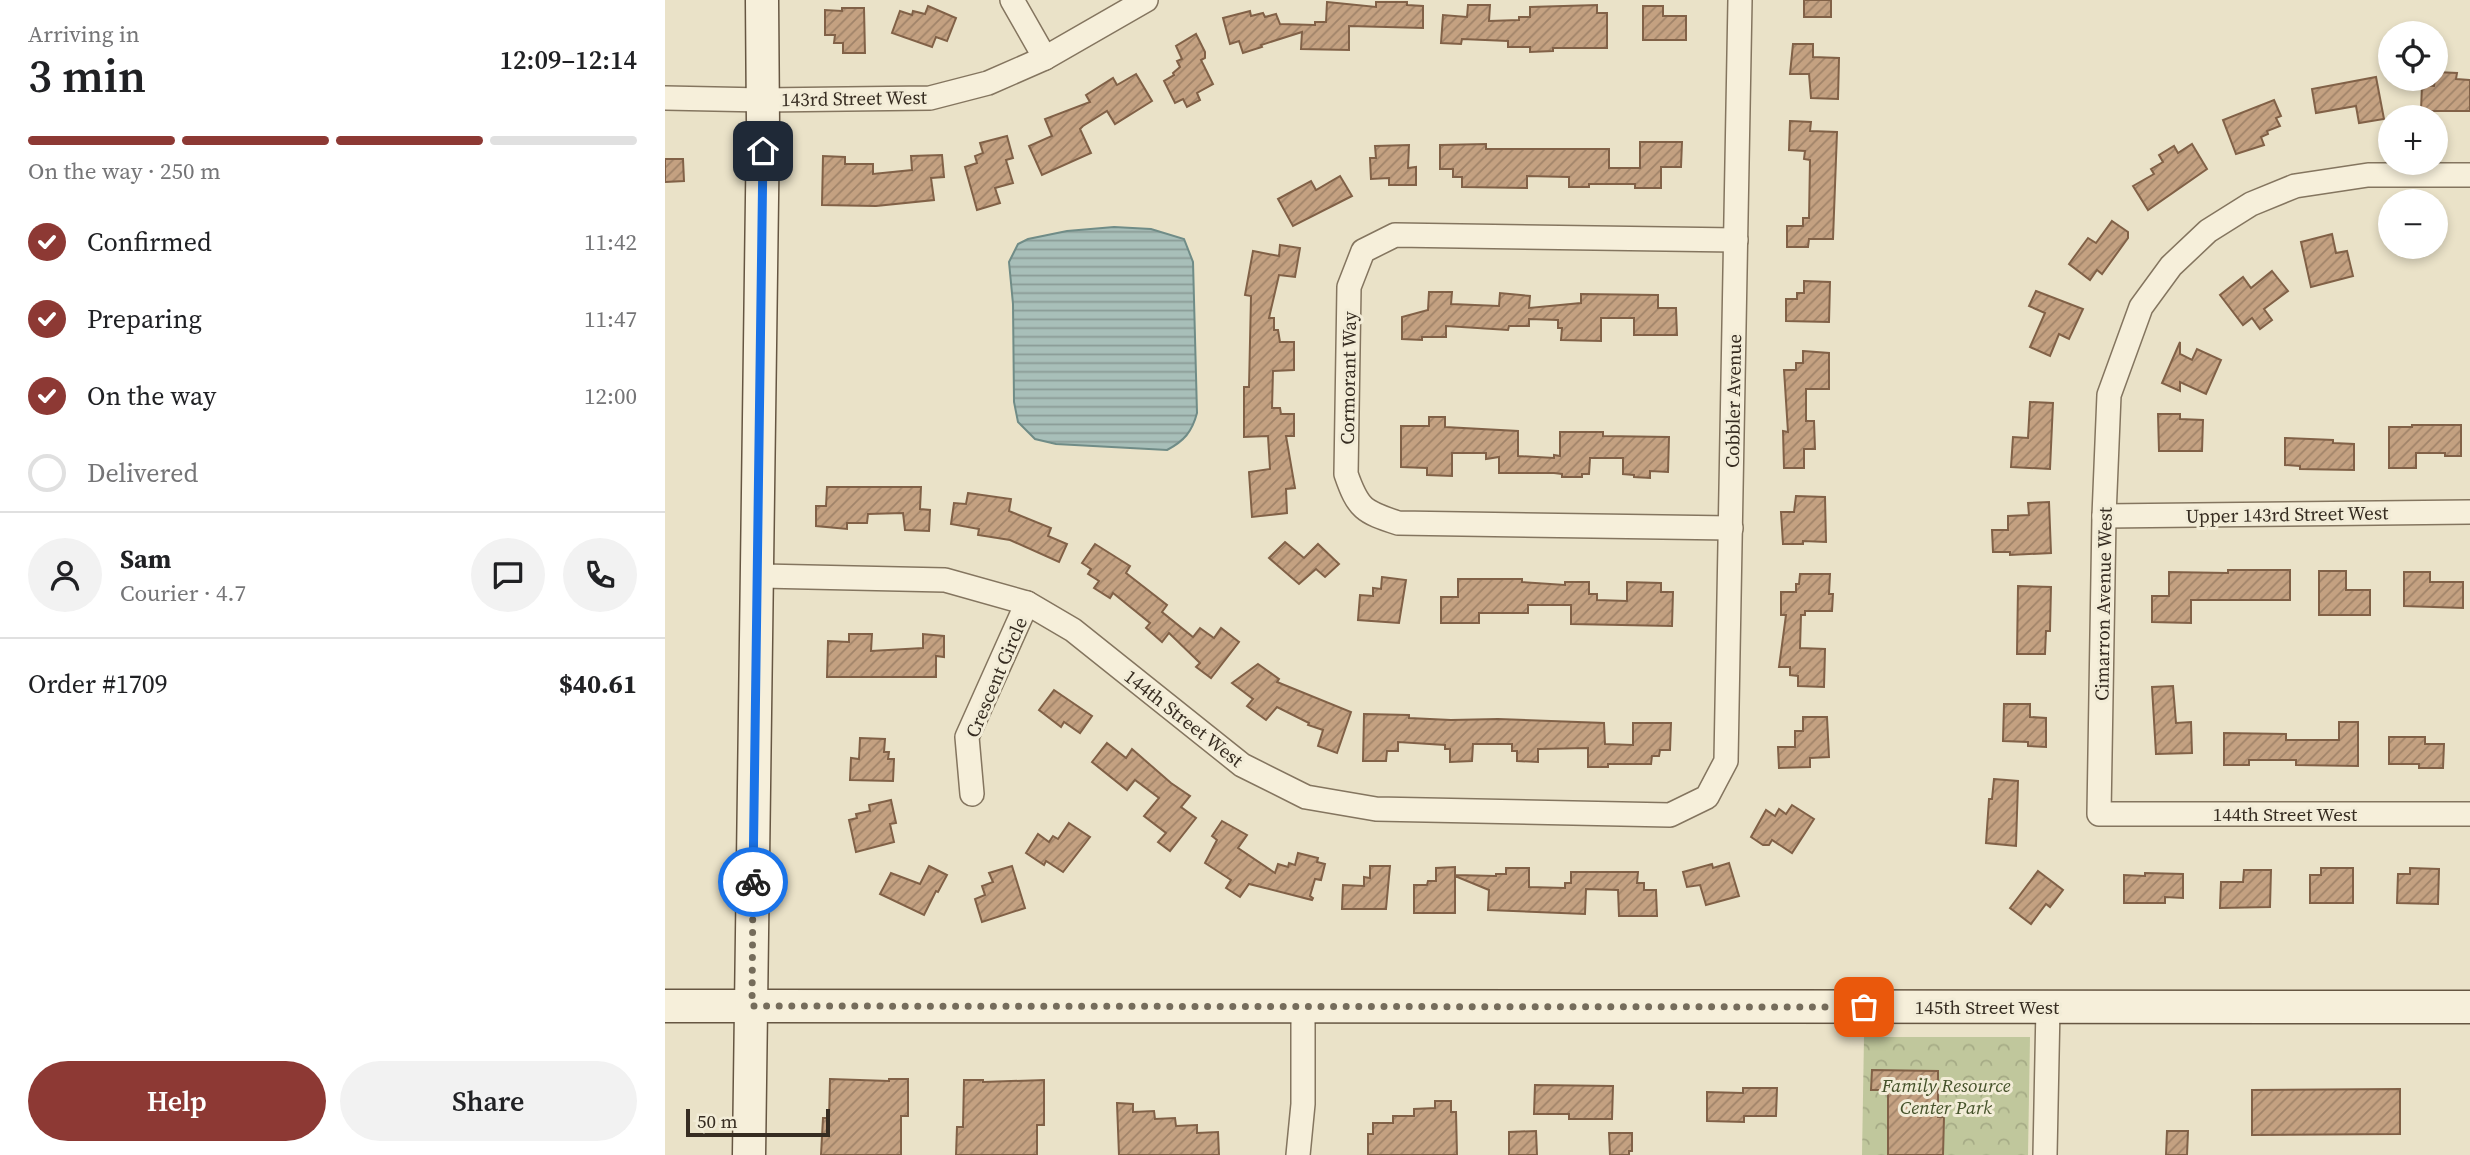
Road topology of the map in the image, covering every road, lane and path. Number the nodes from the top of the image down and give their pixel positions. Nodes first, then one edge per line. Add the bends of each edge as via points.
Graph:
1 (762, 0) edge
2 (1012, 0) edge
3 (1146, 0) edge
4 (1740, 0) edge
5 (1045, 58) junction
6 (665, 98) edge
7 (763, 100) junction
8 (2470, 175) edge
9 (1736, 240) junction
10 (2470, 512) edge
11 (2104, 516) junction
12 (1731, 528) junction
13 (757, 576) junction
14 (1027, 603) junction
15 (972, 794) dead end
16 (1707, 797) joint
17 (2099, 814) joint
18 (2470, 814) edge
19 (665, 1006) edge
20 (752, 1006) junction
21 (1303, 1007) junction
22 (2047, 1007) junction
23 (2470, 1007) edge
24 (749, 1155) edge
25 (1298, 1155) edge
26 (2045, 1155) edge

1 - 7 street
2 - 5 street
3 - 5 street, 143rd Street West
4 - 9 street, Cobbler Avenue
5 - 7 street, 143rd Street West via 988,83 930,98
6 - 7 street, 143rd Street West
7 - 13 street
8 - 11 street, Cimarron Avenue West via 2368,175 2295,186 2252,204 2208,231 2171,266 2141,307 2109,395
9 - 12 street, Cobbler Avenue
9 - 12 street, Cormorant Way via 1395,235 1363,251 1349,287 1346,474 1354,497 1370,514 1398,523
10 - 11 street, Upper 143rd Street West
11 - 17 street, Cimarron Avenue West
12 - 16 street, Cobbler Avenue via 1726,761
13 - 14 street, 144th Street West via 945,580
13 - 20 street
14 - 15 street, Crescent Circle via 967,737
14 - 16 street, 144th Street West via 1073,630 1243,765 1306,797 1376,809 1670,814
17 - 18 street, 144th Street West
19 - 20 street, 145th Street West
20 - 21 street, 145th Street West
20 - 24 street
21 - 22 street, 145th Street West
21 - 25 street via 1304,1104
22 - 23 street, 145th Street West
22 - 26 street

